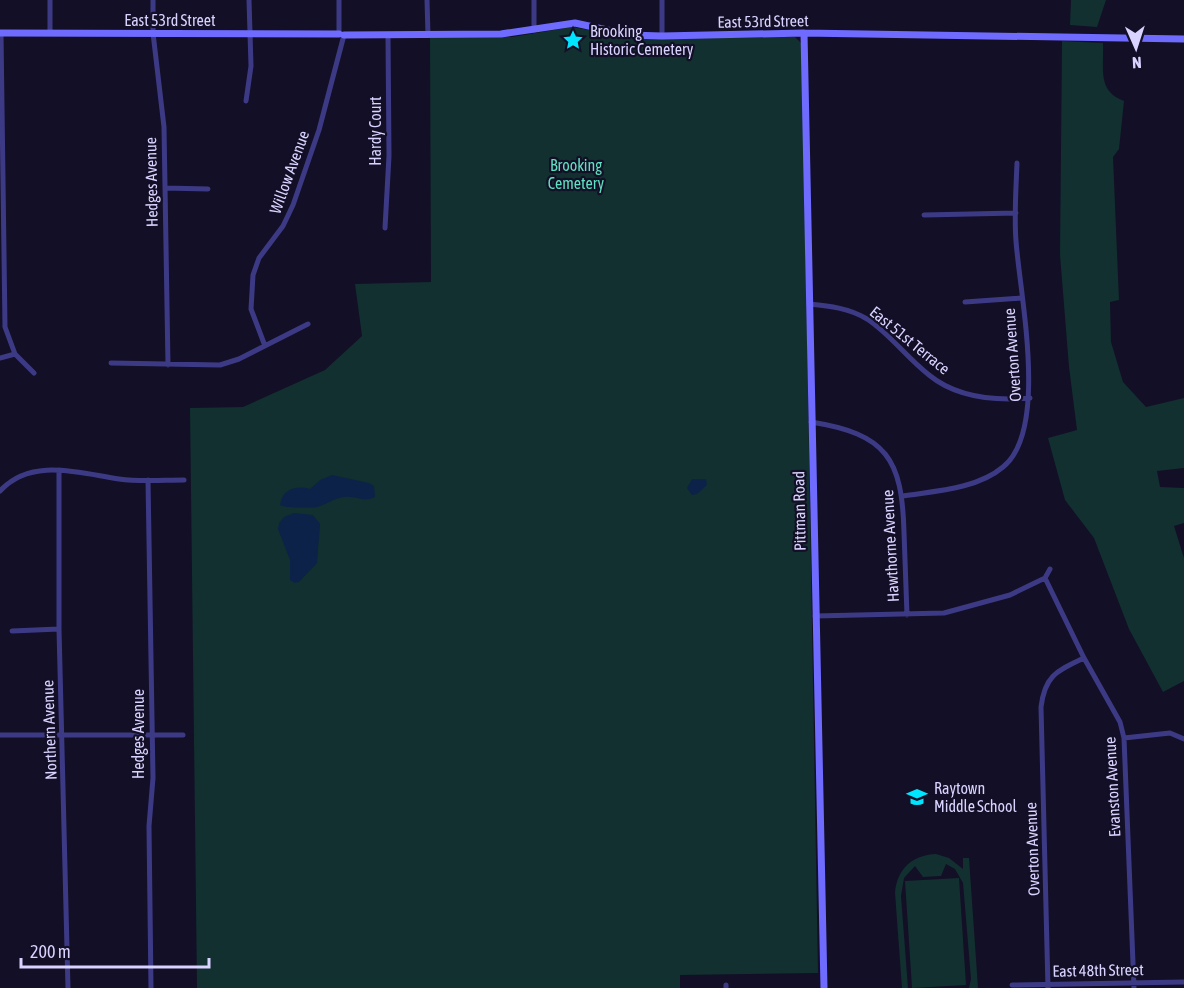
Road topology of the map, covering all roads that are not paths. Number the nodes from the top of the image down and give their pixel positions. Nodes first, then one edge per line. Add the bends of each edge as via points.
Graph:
1 (50, 0) edge
2 (153, 0) edge
3 (249, 0) edge
4 (339, 0) edge
5 (427, 0) edge
6 (534, 0) edge
7 (662, 0) edge
8 (534, 30) junction
9 (1, 33) edge
10 (50, 33) junction
11 (153, 33) junction
12 (249, 33) junction
13 (804, 33) junction
14 (342, 34) junction
15 (388, 35) junction
16 (428, 35) junction
17 (662, 36) junction
18 (1184, 39) edge
19 (246, 101) dead end
20 (1017, 163) dead end
21 (165, 188) junction
22 (208, 189) dead end
23 (1016, 213) junction
24 (924, 215) dead end
25 (384, 228) dead end
26 (1021, 298) junction
27 (965, 302) dead end
28 (809, 304) junction
29 (308, 324) dead end
30 (265, 346) junction
31 (15, 354) junction
32 (0, 358) edge
33 (111, 363) dead end
34 (168, 365) junction
35 (34, 373) dead end
36 (1030, 398) junction
37 (811, 422) junction
38 (59, 470) junction
39 (148, 480) junction
40 (184, 480) dead end
41 (0, 491) edge
42 (903, 496) junction
43 (1050, 569) dead end
44 (1045, 578) junction
45 (907, 615) junction
46 (815, 616) junction
47 (59, 629) junction
48 (12, 631) dead end
49 (1084, 658) junction
50 (0, 735) edge
51 (63, 735) junction
52 (152, 735) junction
53 (183, 735) dead end
54 (1124, 738) junction
55 (1184, 739) edge
56 (1184, 982) edge
57 (1012, 985) dead end
58 (1134, 985) edge
59 (1048, 986) edge
60 (68, 988) edge
61 (152, 988) edge
62 (824, 988) edge

1 - 10 street
2 - 11 street, Hedges Avenue
3 - 12 street
4 - 14 street, Willow Avenue
5 - 16 street
6 - 8 street
7 - 17 street
8 - 16 street, East 53rd Street
8 - 17 street, East 53rd Street via 575,23
9 - 10 street, East 53rd Street
9 - 31 street via 5,327
10 - 11 street, East 53rd Street
11 - 12 street, East 53rd Street
11 - 21 street, Hedges Avenue via 164,127
12 - 14 street, East 53rd Street
12 - 19 street via 251,66
13 - 17 street, East 53rd Street
13 - 18 street, East 53rd Street
13 - 28 street, Pittman Road
14 - 15 street, East 53rd Street
14 - 30 street, Willow Avenue via 319,130 293,205 259,258 253,275 251,309
15 - 16 street, East 53rd Street
15 - 25 street, Hardy Court via 389,156
20 - 23 street, Overton Avenue
21 - 22 street
21 - 34 street, Hedges Avenue
23 - 24 street
23 - 26 street, Overton Avenue
26 - 27 street
26 - 36 street, Overton Avenue
28 - 36 street, East 51st Terrace via 840,308 867,320 927,374 952,389 991,399
28 - 37 street, Pittman Road
29 - 30 street
30 - 34 street via 220,365
31 - 32 street
31 - 35 street
33 - 34 street
36 - 42 street, Overton Avenue via 1022,442 1003,468 970,483
37 - 42 street, Hawthorne Avenue via 848,429 877,446 894,466
37 - 46 street, Pittman Road
38 - 39 street via 120,480
38 - 41 street via 29,472
38 - 47 street, Northern Avenue
39 - 40 street
39 - 52 street, Hedges Avenue
42 - 45 street, Hawthorne Avenue
43 - 44 street
44 - 45 street via 978,606
44 - 49 street, Evanston Avenue
45 - 46 street
46 - 62 street, Pittman Road
47 - 48 street
47 - 51 street, Northern Avenue
49 - 54 street, Evanston Avenue via 1120,722
49 - 59 street, Overton Avenue via 1053,674 1043,691 1041,706
50 - 51 street
51 - 52 street
51 - 60 street, Northern Avenue
52 - 53 street
52 - 61 street, Hedges Avenue
54 - 55 street via 1170,733
54 - 58 street, Evanston Avenue
56 - 58 street, East 48th Street
57 - 59 street, East 48th Street
58 - 59 street, East 48th Street

